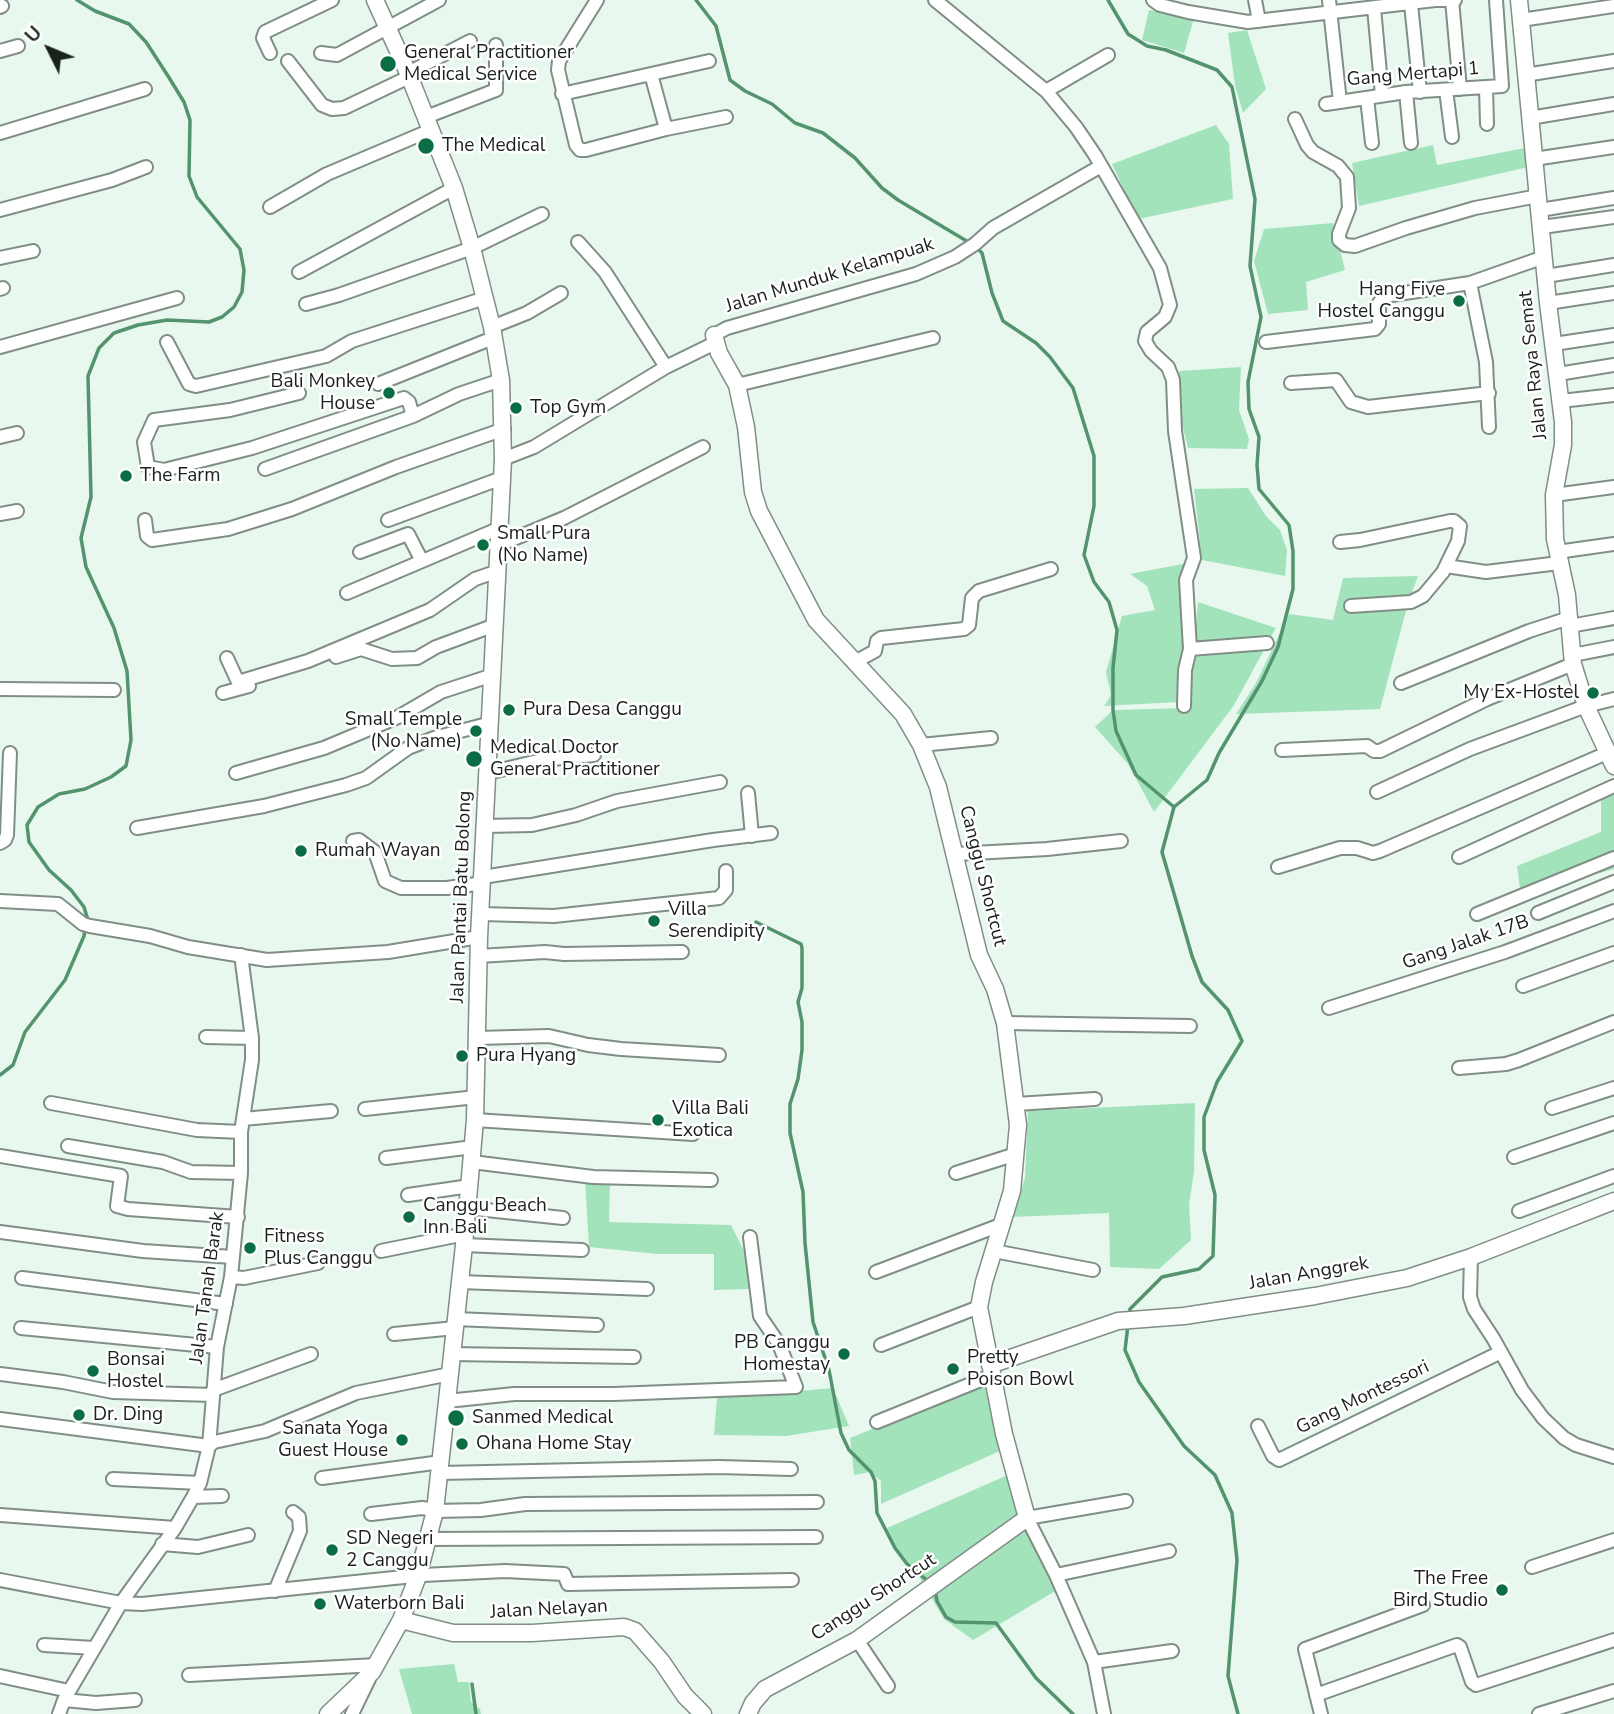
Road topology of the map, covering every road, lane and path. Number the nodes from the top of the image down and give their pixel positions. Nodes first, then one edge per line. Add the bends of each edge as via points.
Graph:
1 (332, 0) edge
2 (375, 0) edge
3 (439, 0) edge
4 (597, 0) edge
5 (935, 0) edge
6 (1153, 0) edge
7 (1255, 0) edge
8 (1435, 0) edge
9 (1454, 0) edge
10 (1496, 0) edge
11 (1519, 0) edge
12 (1388, 3) edge
13 (1411, 4) junction
14 (1186, 6) edge
15 (1330, 6) edge
16 (1614, 6) edge
17 (1374, 8) junction
18 (1521, 19) junction
19 (1259, 21) junction
20 (386, 27) junction
21 (470, 41) dead end
22 (496, 45) dead end
23 (18, 46) dead end
24 (0, 51) edge
25 (270, 52) dead end
26 (321, 52) dead end
27 (1108, 55) dead end
28 (288, 61) dead end
29 (709, 61) dead end
30 (1614, 61) edge
31 (651, 74) junction
32 (408, 75) junction
33 (1526, 79) junction
34 (1502, 86) junction
35 (1486, 88) junction
36 (145, 89) dead end
37 (1460, 89) junction
38 (1446, 90) junction
39 (1046, 91) junction
40 (1406, 92) junction
41 (1420, 92) junction
42 (562, 94) junction
43 (1382, 95) junction
44 (1367, 97) junction
45 (1340, 102) junction
46 (1326, 104) dead end
47 (1614, 104) edge
48 (726, 117) dead end
49 (1530, 118) junction
50 (1295, 119) dead end
51 (429, 123) junction
52 (1487, 124) dead end
53 (666, 129) junction
54 (0, 133) edge
55 (1452, 136) dead end
56 (1411, 143) dead end
57 (1372, 144) dead end
58 (1614, 147) edge
59 (1534, 159) junction
60 (1101, 166) junction
61 (146, 167) dead end
62 (454, 188) junction
63 (1614, 198) edge
64 (1539, 203) junction
65 (270, 207) dead end
66 (0, 210) edge
67 (542, 214) dead end
68 (1614, 217) edge
69 (1542, 227) junction
70 (578, 242) dead end
71 (471, 248) junction
72 (33, 251) dead end
73 (1544, 257) junction
74 (0, 258) edge
75 (1614, 265) edge
76 (299, 272) dead end
77 (1546, 276) junction
78 (1470, 283) junction
79 (561, 293) dead end
80 (1614, 293) edge
81 (485, 298) junction
82 (177, 299) dead end
83 (1548, 303) junction
84 (306, 304) dead end
85 (492, 333) junction
86 (1614, 335) edge
87 (933, 338) dead end
88 (714, 339) junction
89 (167, 342) dead end
90 (1266, 342) dead end
91 (1553, 344) junction
92 (0, 347) edge
93 (1614, 365) edge
94 (666, 367) junction
95 (1558, 374) junction
96 (500, 380) junction
97 (1291, 383) dead end
98 (378, 384) dead end
99 (737, 385) junction
100 (299, 393) dead end
101 (1489, 393) junction
102 (1614, 395) edge
103 (1561, 401) junction
104 (413, 416) junction
105 (1489, 427) dead end
106 (504, 429) junction
107 (17, 433) dead end
108 (0, 437) edge
109 (703, 447) dead end
110 (503, 459) junction
111 (265, 470) dead end
112 (502, 478) junction
113 (1614, 487) edge
114 (1554, 495) junction
115 (17, 511) dead end
116 (0, 514) edge
117 (145, 520) dead end
118 (388, 520) dead end
119 (500, 528) junction
120 (1340, 542) dead end
121 (1614, 544) edge
122 (499, 545) junction
123 (360, 552) dead end
124 (1558, 558) junction
125 (422, 561) junction
126 (1446, 566) junction
127 (1051, 569) dead end
128 (498, 571) junction
129 (347, 593) dead end
130 (1351, 606) dead end
131 (1614, 618) edge
132 (1570, 622) junction
133 (495, 625) junction
134 (1267, 643) dead end
135 (1614, 647) edge
136 (1190, 649) junction
137 (227, 658) dead end
138 (1573, 659) junction
139 (855, 662) junction
140 (493, 676) junction
141 (1401, 683) dead end
142 (0, 689) edge
143 (114, 691) dead end
144 (223, 693) dead end
145 (1614, 699) edge
146 (1184, 706) dead end
147 (1586, 706) junction
148 (491, 723) junction
149 (991, 738) dead end
150 (921, 745) junction
151 (1282, 750) dead end
152 (10, 753) dead end
153 (594, 755) dead end
154 (1611, 760) edge
155 (236, 773) dead end
156 (488, 773) junction
157 (720, 782) dead end
158 (1614, 786) edge
159 (1377, 792) dead end
160 (748, 793) dead end
161 (485, 826) junction
162 (137, 828) dead end
163 (771, 833) dead end
164 (752, 836) junction
165 (353, 841) dead end
166 (1121, 841) dead end
167 (0, 843) edge
168 (956, 854) junction
169 (1460, 857) dead end
170 (1614, 858) edge
171 (1278, 867) dead end
172 (726, 870) dead end
173 (483, 880) junction
174 (1614, 882) edge
175 (0, 901) edge
176 (1614, 912) edge
177 (1538, 913) dead end
178 (481, 914) junction
179 (1477, 914) dead end
180 (479, 937) junction
181 (682, 952) dead end
182 (1614, 953) edge
183 (241, 955) junction
184 (479, 956) junction
185 (1523, 986) dead end
186 (1329, 1008) dead end
187 (1614, 1022) edge
188 (1005, 1023) junction
189 (1191, 1026) dead end
190 (206, 1037) dead end
191 (251, 1038) junction
192 (478, 1038) junction
193 (719, 1055) dead end
194 (1459, 1068) dead end
195 (1614, 1088) edge
196 (476, 1097) junction
197 (1095, 1099) dead end
198 (51, 1103) dead end
199 (1016, 1104) junction
200 (1552, 1108) dead end
201 (365, 1109) dead end
202 (331, 1111) dead end
203 (475, 1120) junction
204 (1614, 1123) edge
205 (242, 1126) junction
206 (693, 1134) dead end
207 (68, 1146) dead end
208 (472, 1154) junction
209 (1016, 1154) junction
210 (0, 1156) edge
211 (1514, 1157) dead end
212 (386, 1158) dead end
213 (956, 1173) dead end
214 (241, 1174) junction
215 (1614, 1176) edge
216 (711, 1180) dead end
217 (470, 1186) junction
218 (408, 1195) dead end
219 (1614, 1202) edge
220 (467, 1208) junction
221 (1519, 1211) dead end
222 (238, 1217) junction
223 (564, 1218) dead end
224 (1003, 1224) junction
225 (0, 1232) edge
226 (750, 1237) dead end
227 (464, 1240) junction
228 (582, 1250) dead end
229 (381, 1251) dead end
230 (994, 1251) junction
231 (1471, 1257) junction
232 (233, 1258) junction
233 (318, 1263) dead end
234 (1093, 1270) dead end
235 (876, 1272) dead end
236 (231, 1277) junction
237 (22, 1278) dead end
238 (460, 1282) junction
239 (647, 1289) dead end
240 (226, 1304) junction
241 (979, 1307) junction
242 (456, 1324) junction
243 (597, 1325) dead end
244 (21, 1328) dead end
245 (394, 1335) dead end
246 (881, 1345) dead end
247 (217, 1347) junction
248 (1501, 1352) junction
249 (311, 1354) dead end
250 (452, 1354) junction
251 (634, 1357) dead end
252 (991, 1370) junction
253 (0, 1374) edge
254 (450, 1374) junction
255 (213, 1392) junction
256 (447, 1401) junction
257 (0, 1419) edge
258 (877, 1422) dead end
259 (1258, 1426) dead end
260 (209, 1446) junction
261 (1614, 1457) edge
262 (440, 1468) junction
263 (791, 1469) dead end
264 (322, 1478) dead end
265 (113, 1479) dead end
266 (200, 1483) junction
267 (222, 1496) dead end
268 (193, 1497) junction
269 (1126, 1501) dead end
270 (817, 1502) dead end
271 (435, 1510) junction
272 (293, 1512) dead end
273 (371, 1514) dead end
274 (0, 1515) edge
275 (1027, 1518) junction
276 (175, 1528) junction
277 (248, 1535) dead end
278 (816, 1537) dead end
279 (428, 1539) junction
280 (1614, 1540) edge
281 (162, 1544) junction
282 (1169, 1551) dead end
283 (1146, 1564) dead end
284 (1532, 1567) dead end
285 (418, 1576) junction
286 (1057, 1579) junction
287 (0, 1580) edge
288 (792, 1580) dead end
289 (275, 1591) junction
290 (121, 1603) junction
291 (1423, 1605) dead end
292 (401, 1620) junction
293 (857, 1640) junction
294 (1614, 1640) edge
295 (44, 1646) dead end
296 (94, 1648) junction
297 (1172, 1651) dead end
298 (1094, 1662) junction
299 (374, 1668) junction
300 (189, 1675) dead end
301 (0, 1676) edge
302 (888, 1686) dead end
303 (1614, 1692) edge
304 (1316, 1695) junction
305 (67, 1696) junction
306 (135, 1700) dead end
307 (330, 1713) edge
308 (59, 1714) edge
309 (352, 1714) edge
310 (703, 1714) edge
311 (748, 1714) edge
312 (1104, 1714) edge
313 (1321, 1714) edge
314 (1539, 1714) edge

1 - 25 street via 265,32
2 - 20 street, Jalan Pantai Batu Bolong
3 - 20 street
4 - 42 street via 559,61
5 - 39 street
6 - 14 street via 1160,5
7 - 19 street
8 - 9 street
8 - 13 street
9 - 37 street
10 - 34 street, Gang Mertapi 1
11 - 18 street, Jalan Raya Semat
12 - 13 street
12 - 17 street
13 - 41 street
14 - 19 street via 1243,22
15 - 17 street
15 - 19 street
15 - 45 street
16 - 18 street
17 - 43 street
18 - 33 street, Jalan Raya Semat
20 - 26 street via 337,55
20 - 32 street, Jalan Pantai Batu Bolong
21 - 32 street
22 - 51 street via 496,90
23 - 24 street
27 - 39 street
28 - 32 street via 322,105 332,109
29 - 31 street
30 - 33 street
31 - 42 street
31 - 53 street
32 - 51 street, Jalan Pantai Batu Bolong
33 - 34 street
33 - 49 street, Jalan Raya Semat
34 - 35 street, Gang Mertapi 1
35 - 37 street, Gang Mertapi 1
35 - 52 street
36 - 54 street
37 - 38 street, Gang Mertapi 1
38 - 41 street, Gang Mertapi 1
38 - 55 street
39 - 60 street
40 - 41 street, Gang Mertapi 1
40 - 43 street, Gang Mertapi 1
40 - 56 street
42 - 53 street via 580,150
43 - 44 street, Gang Mertapi 1
44 - 45 street, Gang Mertapi 1
44 - 57 street
45 - 46 street, Gang Mertapi 1
47 - 49 street
48 - 53 street
49 - 59 street, Jalan Raya Semat
50 - 64 street via 1313,152 1348,177 1349,208 1339,234 1345,245 1355,246 1475,208
51 - 62 street, Jalan Pantai Batu Bolong
51 - 65 street
58 - 59 street
59 - 64 street, Jalan Raya Semat
60 - 88 street, Jalan Munduk Kelampuak via 993,228 963,253 926,270 727,328
60 - 136 street via 1160,268 1170,305 1145,341 1168,367 1173,380 1175,431 1194,558 1186,580
61 - 66 street
62 - 71 street, Jalan Pantai Batu Bolong
62 - 76 street
63 - 64 street
64 - 69 street, Jalan Raya Semat
67 - 71 street
68 - 69 street
69 - 73 street, Jalan Raya Semat
70 - 94 street via 605,272
71 - 81 street, Jalan Pantai Batu Bolong
71 - 84 street
72 - 74 street
73 - 77 street, Jalan Raya Semat
73 - 78 street
75 - 77 street
77 - 83 street, Jalan Raya Semat
78 - 90 street via 1385,296 1379,303 1375,329
78 - 101 street
79 - 85 street
80 - 83 street
81 - 85 street, Jalan Pantai Batu Bolong
81 - 89 street via 352,341 326,356 196,386 189,384
82 - 92 street
83 - 91 street, Jalan Raya Semat
85 - 96 street, Jalan Pantai Batu Bolong
85 - 98 street
86 - 91 street
87 - 99 street
88 - 94 street, Jalan Munduk Kelampuak
88 - 99 street, Canggu Shortcut
91 - 95 street, Jalan Raya Semat
93 - 95 street
94 - 110 street, Jalan Munduk Kelampuak via 554,436
95 - 103 street, Jalan Raya Semat
96 - 104 street
96 - 106 street, Jalan Pantai Batu Bolong
97 - 101 street via 1336,380 1351,402 1368,407
99 - 139 street, Canggu Shortcut via 759,511 816,620
100 - 104 street via 230,410 154,420 144,442 148,467 164,470 252,447 404,398
101 - 105 street
102 - 103 street
103 - 114 street, Jalan Raya Semat via 1563,445
104 - 111 street
106 - 110 street, Jalan Pantai Batu Bolong
106 - 117 street via 228,529 152,540
107 - 108 street
109 - 122 street via 564,518
110 - 112 street, Jalan Pantai Batu Bolong
112 - 118 street
112 - 119 street, Jalan Pantai Batu Bolong
113 - 114 street
114 - 124 street, Jalan Raya Semat
115 - 116 street
119 - 122 street, Jalan Pantai Batu Bolong
119 - 125 street
120 - 126 street via 1454,521 1461,532
121 - 124 street
122 - 128 street, Jalan Pantai Batu Bolong
123 - 125 street via 408,534
124 - 126 street via 1486,572
124 - 132 street, Jalan Raya Semat
125 - 129 street
126 - 130 street via 1417,600
127 - 139 street via 979,591 972,598 970,625 964,629 881,638 875,650
128 - 133 street, Jalan Pantai Batu Bolong
128 - 137 street via 467,583 430,610 308,661 238,682
131 - 132 street
132 - 138 street, Jalan Raya Semat
132 - 141 street via 1529,631
133 - 140 street, Jalan Pantai Batu Bolong
133 - 144 street via 417,658 392,659 361,649
134 - 136 street
135 - 138 street
136 - 146 street
138 - 147 street, Jalan Raya Semat
138 - 151 street via 1383,750 1367,746
139 - 150 street, Canggu Shortcut via 892,700
140 - 148 street, Jalan Pantai Batu Bolong
140 - 155 street via 441,692 398,717 324,748
142 - 143 street
145 - 147 street
147 - 154 street, Jalan Raya Semat
147 - 159 street via 1470,749
148 - 156 street, Jalan Pantai Batu Bolong
148 - 162 street via 408,748 366,778 346,785 264,806
149 - 150 street
150 - 168 street, Canggu Shortcut
152 - 167 street via 7,835
153 - 156 street via 542,760
154 - 171 street via 1380,851 1340,848
156 - 161 street, Jalan Pantai Batu Bolong
157 - 161 street via 617,801 532,825
158 - 169 street
160 - 164 street
161 - 173 street, Jalan Pantai Batu Bolong
163 - 164 street
164 - 173 street
165 - 173 street via 359,840 375,852 385,881 401,888 447,888
166 - 168 street
168 - 188 street, Canggu Shortcut via 979,955
170 - 179 street
172 - 178 street via 726,890 719,898 554,916
173 - 178 street, Jalan Pantai Batu Bolong
174 - 177 street
175 - 183 street via 58,904 86,925
176 - 186 street, Gang Jalak 17B
178 - 180 street, Jalan Pantai Batu Bolong
180 - 183 street via 388,952 267,960
180 - 184 street, Jalan Pantai Batu Bolong
181 - 184 street
182 - 185 street
183 - 191 street, Jalan Tanah Barak
184 - 192 street, Jalan Pantai Batu Bolong
187 - 194 street via 1520,1060
188 - 189 street
188 - 199 street, Canggu Shortcut
190 - 191 street
191 - 205 street, Jalan Tanah Barak
192 - 193 street via 549,1036 621,1049
192 - 196 street, Jalan Pantai Batu Bolong
195 - 200 street
196 - 201 street
196 - 203 street, Jalan Pantai Batu Bolong
197 - 199 street
198 - 205 street via 197,1130
199 - 209 street, Canggu Shortcut
202 - 205 street
203 - 206 street
203 - 208 street, Jalan Pantai Batu Bolong
204 - 211 street
205 - 214 street, Jalan Tanah Barak
207 - 214 street via 163,1162 191,1172
208 - 212 street
208 - 216 street via 593,1177
208 - 217 street, Jalan Pantai Batu Bolong
209 - 213 street
209 - 224 street, Canggu Shortcut
210 - 222 street via 121,1176 117,1206 128,1209
214 - 222 street, Jalan Tanah Barak
215 - 221 street
217 - 218 street
217 - 220 street, Jalan Pantai Batu Bolong
219 - 231 street, Jalan Anggrek
220 - 223 street
220 - 227 street, Jalan Pantai Batu Bolong
222 - 232 street, Jalan Tanah Barak
224 - 230 street, Canggu Shortcut
224 - 235 street
225 - 232 street
226 - 256 street via 760,1316 779,1344 796,1387 514,1394
227 - 228 street
227 - 229 street
227 - 238 street, Jalan Pantai Batu Bolong
230 - 234 street
230 - 241 street, Canggu Shortcut
231 - 248 street via 1470,1297
231 - 252 street, Jalan Anggrek via 1407,1278 1328,1293 1118,1321
232 - 236 street, Jalan Tanah Barak
233 - 236 street
236 - 240 street, Jalan Tanah Barak
237 - 240 street
238 - 239 street
238 - 242 street, Jalan Pantai Batu Bolong
240 - 247 street, Jalan Tanah Barak
241 - 246 street
241 - 252 street, Canggu Shortcut
242 - 243 street
242 - 245 street
242 - 250 street, Jalan Pantai Batu Bolong
244 - 247 street
247 - 255 street, Jalan Tanah Barak
248 - 259 street, Gang Montessori via 1279,1460
248 - 261 street via 1522,1390 1553,1429 1576,1445
249 - 255 street
250 - 251 street
250 - 254 street, Jalan Pantai Batu Bolong
252 - 258 street
252 - 275 street, Canggu Shortcut
253 - 255 street via 113,1392
254 - 256 street, Jalan Pantai Batu Bolong
254 - 260 street via 356,1393 265,1430
255 - 260 street, Jalan Tanah Barak
256 - 262 street, Jalan Pantai Batu Bolong
257 - 260 street
260 - 266 street, Jalan Tanah Barak
262 - 263 street
262 - 264 street
262 - 271 street, Jalan Pantai Batu Bolong
265 - 266 street
266 - 268 street, Jalan Tanah Barak
267 - 268 street
268 - 276 street, Jalan Tanah Barak
269 - 275 street
270 - 271 street via 566,1503
271 - 273 street
271 - 279 street, Jalan Pantai Batu Bolong
272 - 289 street via 299,1517 300,1531
274 - 276 street
275 - 286 street, Canggu Shortcut
275 - 293 street, Canggu Shortcut
276 - 281 street, Jalan Tanah Barak
277 - 281 street via 198,1546
278 - 279 street
279 - 285 street, Jalan Pantai Batu Bolong
280 - 284 street
281 - 290 street, Jalan Tanah Barak
282 - 286 street
283 - 286 street
285 - 288 street via 546,1572 564,1574 568,1584
285 - 289 street
285 - 292 street, Jalan Pantai Batu Bolong
286 - 298 street, Canggu Shortcut
287 - 290 street
289 - 290 street
290 - 296 street, Jalan Tanah Barak
291 - 304 street via 1305,1648
292 - 299 street, Jalan Pantai Batu Bolong
292 - 310 street, Jalan Nelayan via 453,1633 624,1627 635,1631
293 - 302 street
293 - 311 street, Canggu Shortcut via 765,1689
294 - 304 street via 1476,1685 1457,1645
295 - 296 street
296 - 305 street, Jalan Tanah Barak
297 - 298 street
298 - 312 street, Canggu Shortcut
299 - 300 street
299 - 307 street
299 - 309 street, Jalan Pantai Batu Bolong
301 - 305 street
303 - 314 street
304 - 313 street
305 - 306 street via 96,1703
305 - 308 street, Jalan Tanah Barak

